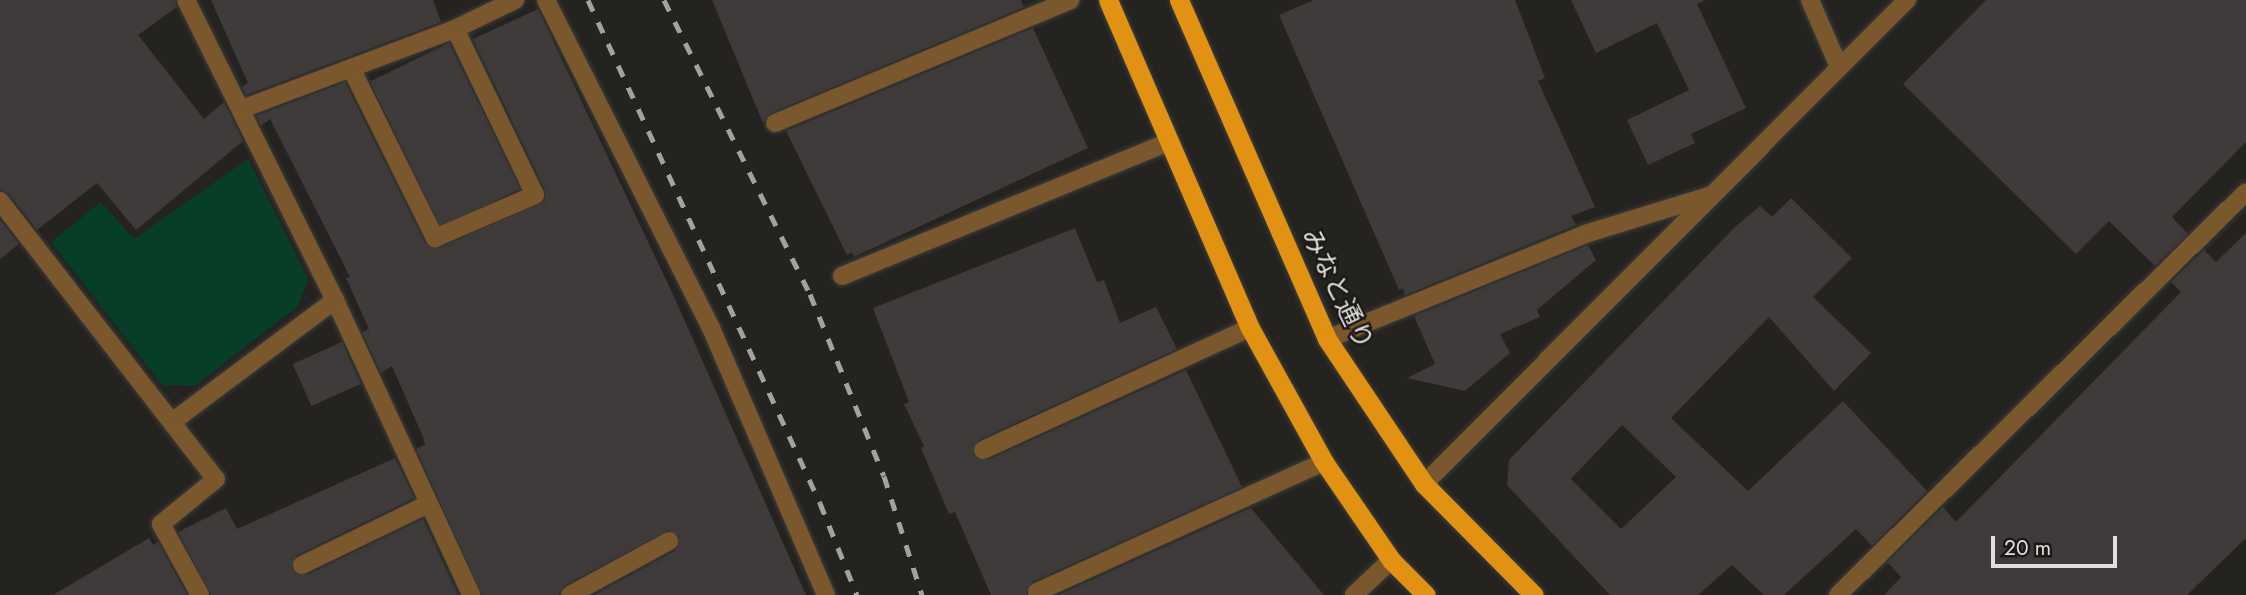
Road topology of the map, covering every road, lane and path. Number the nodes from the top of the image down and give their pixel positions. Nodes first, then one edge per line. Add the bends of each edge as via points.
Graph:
1 (186, 0) edge
2 (515, 0) edge
3 (546, 0) edge
4 (1070, 0) edge
5 (1108, 0) edge
6 (1179, 0) edge
7 (1811, 0) edge
8 (1907, 0) edge
9 (455, 29) junction
10 (1839, 67) junction
11 (351, 68) junction
12 (242, 109) junction
13 (775, 123) dead end
14 (1168, 142) junction
15 (2246, 192) edge
16 (1712, 195) junction
17 (0, 201) edge
18 (842, 276) dead end
19 (335, 300) junction
20 (1250, 328) junction
21 (1327, 339) junction
22 (172, 422) junction
23 (983, 450) dead end
24 (1324, 462) junction
25 (1424, 484) junction
26 (428, 504) junction
27 (669, 541) dead end
28 (1391, 560) junction
29 (302, 565) dead end
30 (1037, 592) dead end
31 (200, 595) edge
32 (471, 595) edge
33 (570, 595) edge
34 (826, 595) edge
35 (1354, 595) edge
36 (1426, 595) edge
37 (1534, 595) edge
38 (1838, 595) edge

1 - 12 street
2 - 9 street
3 - 34 street via 711,328
4 - 13 street
5 - 14 highway
6 - 21 highway, みなと通り
7 - 10 street
8 - 10 street
9 - 11 street
9 - 11 street via 535,195 435,239
10 - 16 street
11 - 12 street
12 - 19 street
14 - 18 street
14 - 20 highway
15 - 38 street
16 - 21 street via 1585,234
16 - 25 street
17 - 22 street
19 - 22 street
19 - 26 street
20 - 23 street
20 - 24 highway
21 - 25 highway, みなと通り
22 - 31 street via 216,479 161,524
24 - 28 highway
24 - 30 street
25 - 37 highway, みなと通り
26 - 29 street
26 - 32 street
27 - 33 street
28 - 35 street
28 - 36 highway

